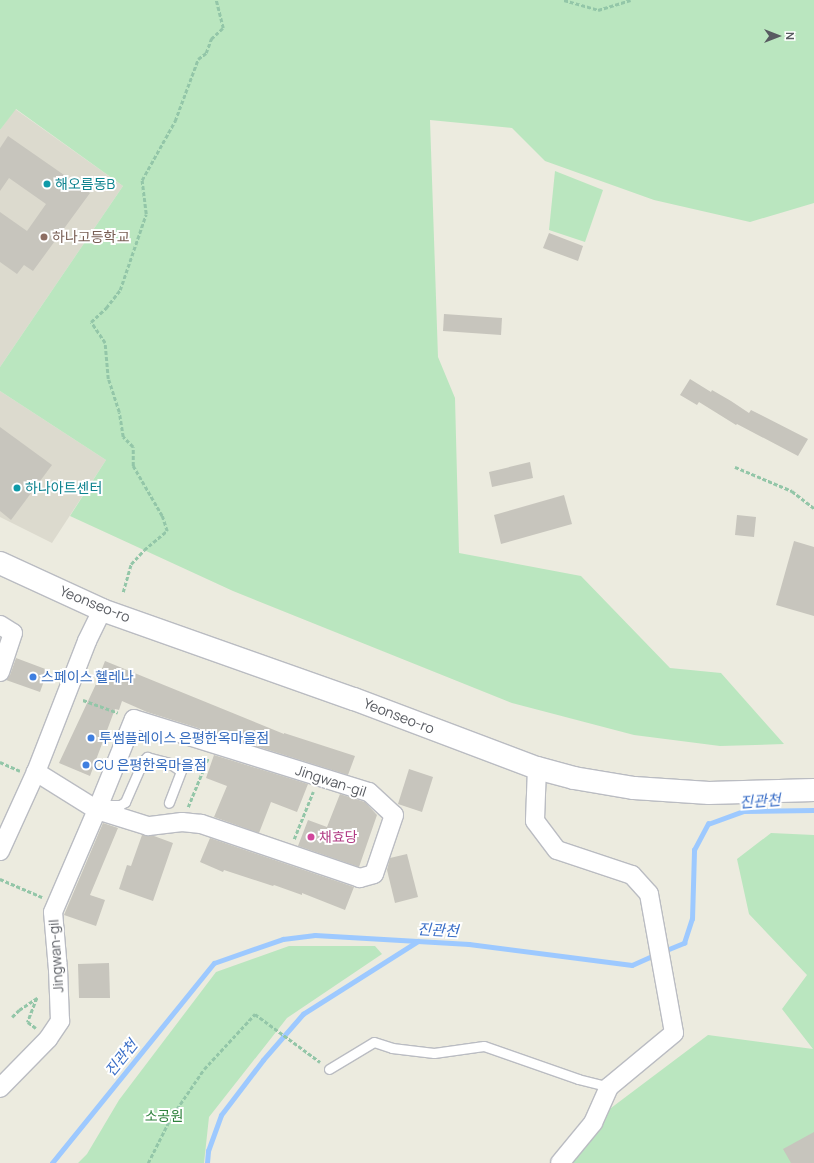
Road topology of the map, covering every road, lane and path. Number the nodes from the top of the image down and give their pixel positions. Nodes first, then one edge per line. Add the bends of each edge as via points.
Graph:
1 (216, 0) edge
2 (564, 0) edge
3 (630, 0) edge
4 (736, 467) dead end
5 (814, 508) edge
6 (0, 563) edge
7 (123, 592) dead end
8 (102, 610) junction
9 (0, 625) edge
10 (0, 672) edge
11 (83, 700) dead end
12 (134, 719) junction
13 (214, 744) junction
14 (0, 762) edge
15 (537, 768) junction
16 (28, 771) junction
17 (319, 776) junction
18 (814, 790) edge
19 (169, 803) dead end
20 (98, 805) junction
21 (182, 822) junction
22 (0, 851) edge
23 (288, 853) junction
24 (0, 878) edge
25 (56, 904) junction
26 (12, 1016) dead end
27 (48, 1039) junction
28 (329, 1069) joint
29 (609, 1087) junction
30 (0, 1088) edge
31 (148, 1163) edge
32 (560, 1163) edge

1 - 7 path via 223,28 211,39 206,53 198,60 175,121 142,180 146,214 120,290 91,322 105,343 108,379 119,412 123,437 133,447 133,466 162,516 167,531 131,564
2 - 3 path via 598,10
4 - 5 path via 792,491
6 - 8 main road, Yeonseo-ro
8 - 15 main road, Yeonseo-ro via 354,699
8 - 16 street
9 - 10 street via 13,633
11 - 12 path
12 - 13 street, Jingwan-gil
12 - 20 street, Jingwan-gil
13 - 17 street, Jingwan-gil
13 - 21 path
14 - 16 path
15 - 18 main road, Yeonseo-ro via 574,778 634,788 709,793
15 - 29 street via 535,821 557,850 632,875 649,894 674,1033
16 - 20 street, Jingwan-gil
16 - 22 street
17 - 23 path
17 - 23 street, Jingwan-gil via 369,792 394,815 374,874 360,878
19 - 20 lane via 180,771 169,763 147,757 125,802 120,805
20 - 21 street, Jingwan-gil via 148,826
20 - 25 street, Jingwan-gil
21 - 23 street, Jingwan-gil via 201,824
24 - 25 path
25 - 27 street, Jingwan-gil via 53,912 60,1021
26 - 27 path via 37,998 28,1022
27 - 30 street, Jingwan-gil
28 - 29 lane via 374,1042 392,1048 434,1053 484,1046 578,1079
28 - 31 path via 255,1014 204,1069 170,1119
29 - 32 street via 593,1123

